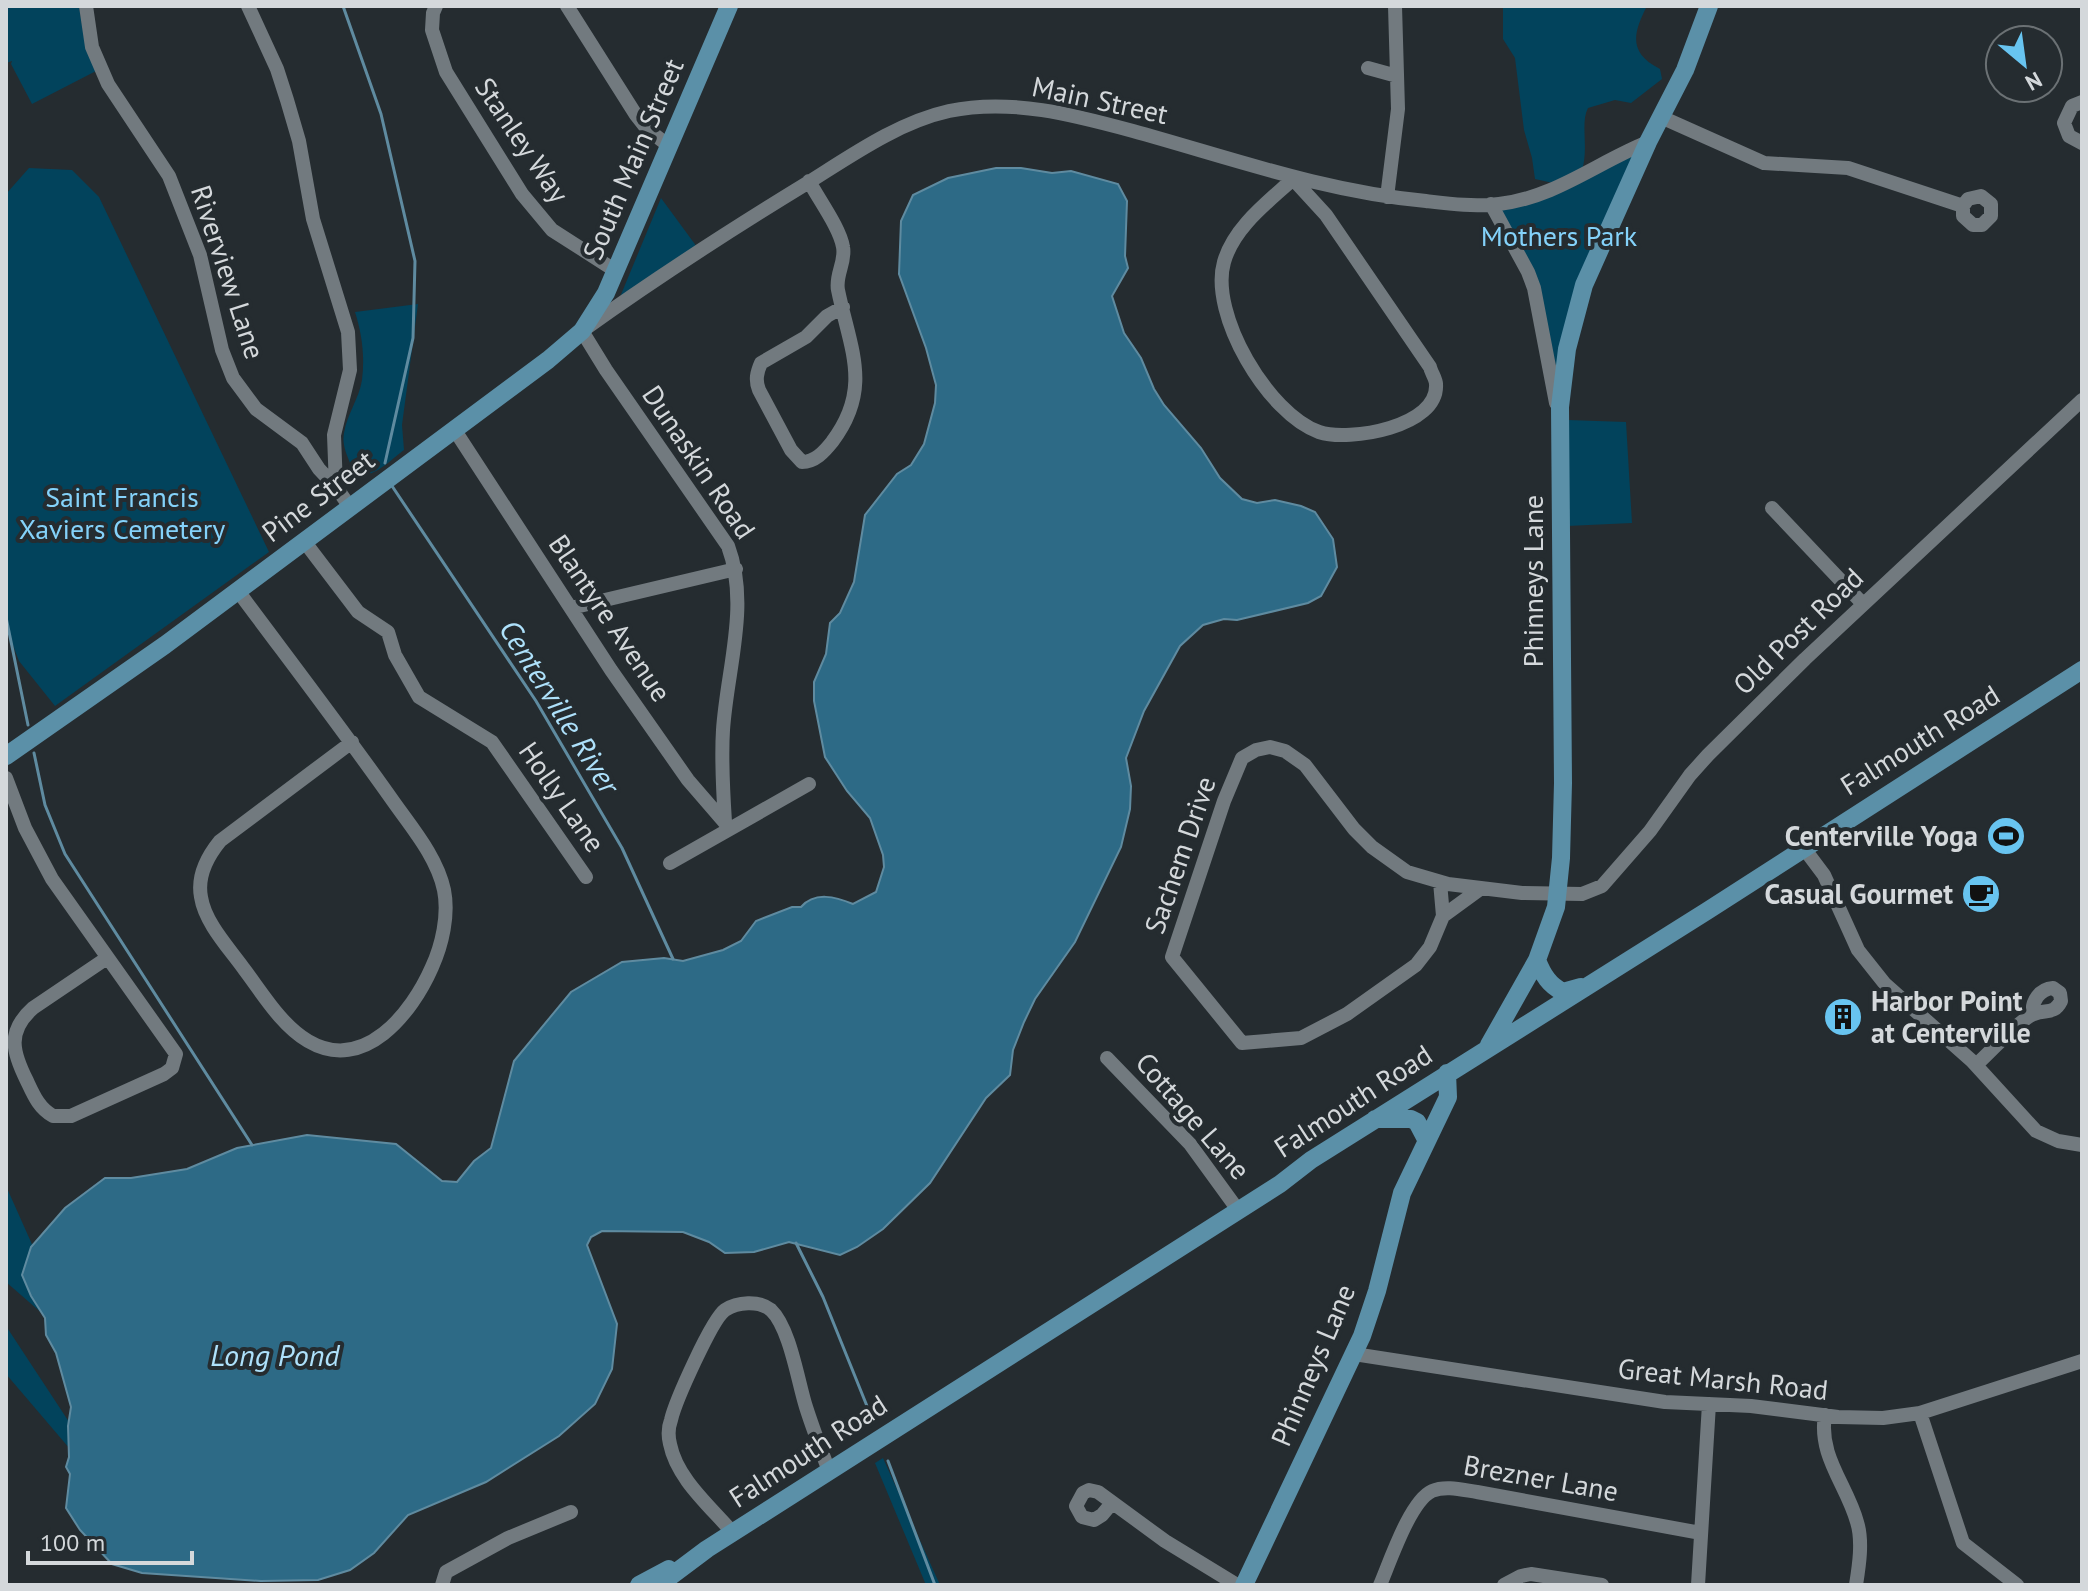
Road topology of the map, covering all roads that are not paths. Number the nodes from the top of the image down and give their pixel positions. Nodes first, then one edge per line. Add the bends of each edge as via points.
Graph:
1 (86, 6) edge
2 (248, 6) edge
3 (436, 6) edge
4 (567, 6) edge
5 (729, 6) edge
6 (1395, 6) edge
7 (1709, 6) edge
8 (1368, 68) dead end
9 (1397, 76) junction
10 (2082, 102) edge
11 (1661, 117) junction
12 (1648, 142) junction
13 (2082, 143) edge
14 (669, 146) junction
15 (1293, 179) junction
16 (809, 181) junction
17 (1387, 197) junction
18 (1491, 204) junction
19 (1963, 206) dead end
20 (616, 271) junction
21 (843, 307) junction
22 (582, 331) junction
23 (2082, 400) edge
24 (454, 429) junction
25 (1561, 435) junction
26 (336, 487) junction
27 (350, 507) junction
28 (1772, 508) dead end
29 (304, 541) junction
30 (736, 569) junction
31 (238, 591) junction
32 (1863, 604) junction
33 (571, 608) junction
34 (2082, 670) edge
35 (352, 742) junction
36 (6, 756) edge
37 (6, 778) edge
38 (809, 784) dead end
39 (727, 826) junction
40 (1803, 847) junction
41 (670, 863) dead end
42 (586, 877) dead end
43 (1440, 882) junction
44 (1480, 889) junction
45 (1558, 893) junction
46 (1443, 916) junction
47 (107, 958) junction
48 (1537, 960) junction
49 (1591, 983) junction
50 (2033, 1014) dead end
51 (1488, 1048) junction
52 (1107, 1058) dead end
53 (1976, 1065) junction
54 (1447, 1073) junction
55 (1375, 1119) junction
56 (1427, 1141) junction
57 (2082, 1145) edge
58 (1238, 1210) junction
59 (1354, 1354) junction
60 (2082, 1361) edge
61 (1709, 1404) junction
62 (1920, 1413) junction
63 (1825, 1415) junction
64 (829, 1471) junction
65 (1112, 1503) dead end
66 (571, 1512) dead end
67 (733, 1533) junction
68 (1701, 1533) junction
69 (707, 1549) junction
70 (442, 1585) edge
71 (639, 1585) edge
72 (659, 1585) edge
73 (1237, 1585) edge
74 (1244, 1585) edge
75 (1380, 1585) edge
76 (1504, 1585) edge
77 (1602, 1585) edge
78 (1698, 1585) edge
79 (1856, 1585) edge
80 (2017, 1585) edge

1 - 26 street, Riverview Lane via 92,47 108,84 169,176 200,255 233,378 256,409 302,443
2 - 26 street via 287,100 313,219 348,332 350,370 334,435
3 - 20 street, Stanley Way via 432,30 446,72 522,194 552,230
4 - 14 street via 636,115
5 - 14 main road, South Main Street
6 - 9 street
7 - 11 main road, Phinneys Lane
8 - 9 street
9 - 17 street
10 - 13 street via 2072,106 2064,123 2069,136
11 - 12 main road, Phinneys Lane
11 - 19 street via 1764,163 1848,168
12 - 18 street, Main Street via 1558,188
12 - 25 main road, Phinneys Lane via 1584,285 1564,370
14 - 20 main road, South Main Street
15 - 15 street via 1326,215 1430,367 1436,384 1433,396 1424,410 1397,426 1335,436 1301,423 1264,385 1231,326 1220,283 1233,240
15 - 16 street, Main Street via 1087,119 999,106 946,112 911,125
15 - 17 street, Main Street
16 - 21 street via 843,247 837,288
16 - 22 street, Main Street
17 - 18 street, Main Street
18 - 25 street via 1534,288
20 - 22 main road, South Main Street
21 - 21 street via 857,378 855,393 830,444 816,458 802,462 766,406 756,378 761,363
22 - 24 main road, Pine Street
22 - 30 street, Dunaskin Road via 728,546
23 - 32 street, Old Post Road
24 - 27 main road, Pine Street
24 - 33 street, Blantyre Avenue
25 - 45 main road, Phinneys Lane via 1563,783
26 - 27 street, Riverview Lane
27 - 29 main road, Pine Street
28 - 32 street
29 - 31 main road, Pine Street
29 - 42 street, Holly Lane via 358,612 388,632 419,697 492,742
30 - 33 street
30 - 39 street, Dunaskin Road via 738,608 723,741
31 - 35 street
31 - 36 main road, Pine Street
32 - 45 street, Old Post Road via 1708,755 1602,886 1582,894
33 - 39 street, Blantyre Avenue via 688,780
34 - 40 main road, Falmouth Road
35 - 35 street via 425,847 444,890 445,917 433,965 400,1018 372,1042 334,1050 309,1042 273,1008 210,920 200,885 220,841
37 - 47 street via 35,851
38 - 39 street
39 - 41 street
40 - 49 main road, Falmouth Road
40 - 53 street via 1824,875 1865,962
43 - 44 street, Sachem Drive
43 - 46 street
43 - 46 street, Sachem Drive via 1407,872 1372,847 1305,765 1285,751 1256,750 1242,758 1224,801 1172,957 1242,1043 1289,1040 1347,1014 1416,965
44 - 45 street, Sachem Drive
44 - 46 street, Sachem Drive
45 - 48 main road, Phinneys Lane
47 - 47 street via 176,1058 168,1071 134,1089 71,1116 53,1116 37,1102 17,1061 15,1035 23,1016
48 - 49 main road via 1548,981 1563,992
48 - 51 main road, Phinneys Lane
49 - 51 main road, Falmouth Road
50 - 53 street
51 - 54 main road, Falmouth Road
52 - 58 street, Cottage Lane via 1190,1144
53 - 57 street via 2036,1131
54 - 55 main road, Falmouth Road
54 - 56 main road, Phinneys Lane via 1448,1097
55 - 56 main road via 1411,1119
55 - 58 main road, Falmouth Road
56 - 59 main road, Phinneys Lane via 1402,1193 1372,1309
58 - 64 main road, Falmouth Road
59 - 61 street, Great Marsh Road via 1639,1399
59 - 74 main road, Phinneys Lane
60 - 62 street, Great Marsh Road
61 - 63 street, Great Marsh Road
61 - 68 street
62 - 63 street, Great Marsh Road via 1883,1418
62 - 80 street via 1963,1543
63 - 79 street via 1825,1450 1858,1524
64 - 67 main road, Falmouth Road
64 - 67 street via 776,1317 756,1304 726,1309 707,1337 669,1433 678,1467
65 - 73 street
66 - 70 street via 446,1572
67 - 69 main road, Falmouth Road
68 - 75 street, Brezner Lane via 1440,1489 1416,1507
68 - 78 street
69 - 71 main road
69 - 72 main road, Falmouth Road
76 - 77 street via 1531,1574

